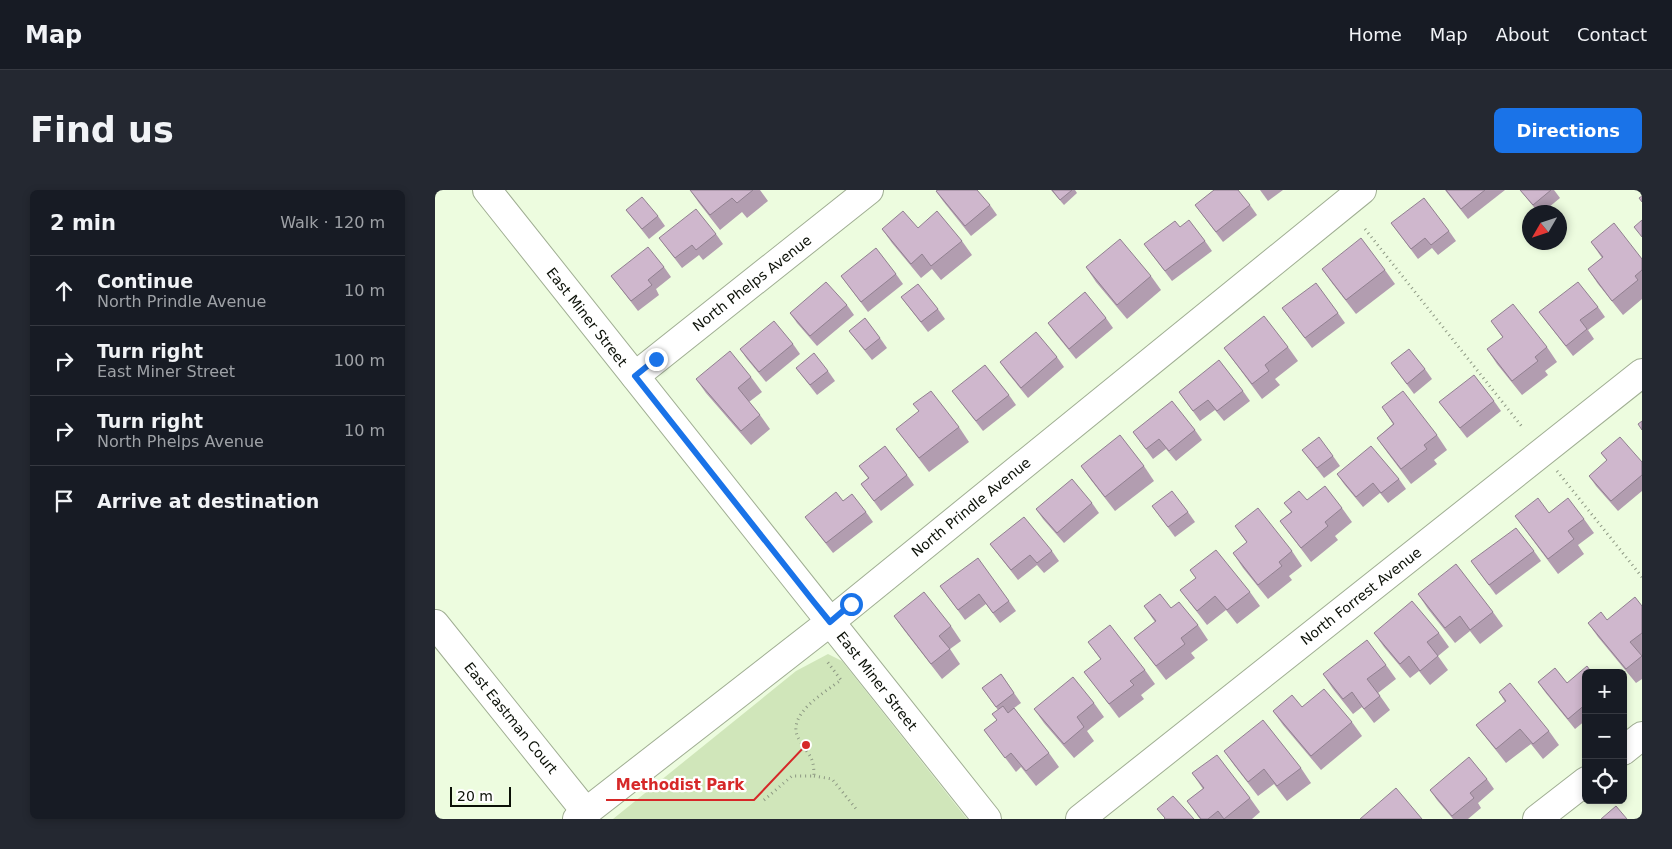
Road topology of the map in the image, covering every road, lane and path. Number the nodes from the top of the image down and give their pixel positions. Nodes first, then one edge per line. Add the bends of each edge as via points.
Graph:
1 (487, 190) edge
2 (869, 190) edge
3 (1362, 190) edge
4 (1365, 229) dead end
5 (1642, 373) edge
6 (635, 376) junction
7 (1523, 428) dead end
8 (1557, 471) dead end
9 (1642, 577) edge
10 (830, 622) junction
11 (435, 624) edge
12 (826, 660) dead end
13 (1642, 736) edge
14 (1627, 748) edge
15 (814, 776) junction
16 (1582, 784) edge
17 (764, 800) dead end
18 (857, 810) dead end
19 (582, 815) edge
20 (987, 819) edge
21 (1080, 819) edge
22 (1537, 819) edge

1 - 6 street, East Miner Street
2 - 6 street, North Phelps Avenue
3 - 10 street, North Prindle Avenue
4 - 7 path
5 - 21 street, North Forrest Avenue
6 - 10 street, East Miner Street
8 - 9 path
10 - 19 street, North Prindle Avenue
10 - 20 street, East Miner Street
11 - 19 street, East Eastman Court
12 - 15 path via 841,680 800,714 795,723 797,738 812,757
13 - 14 street
15 - 17 path via 792,776
15 - 18 path via 832,779
16 - 22 street

